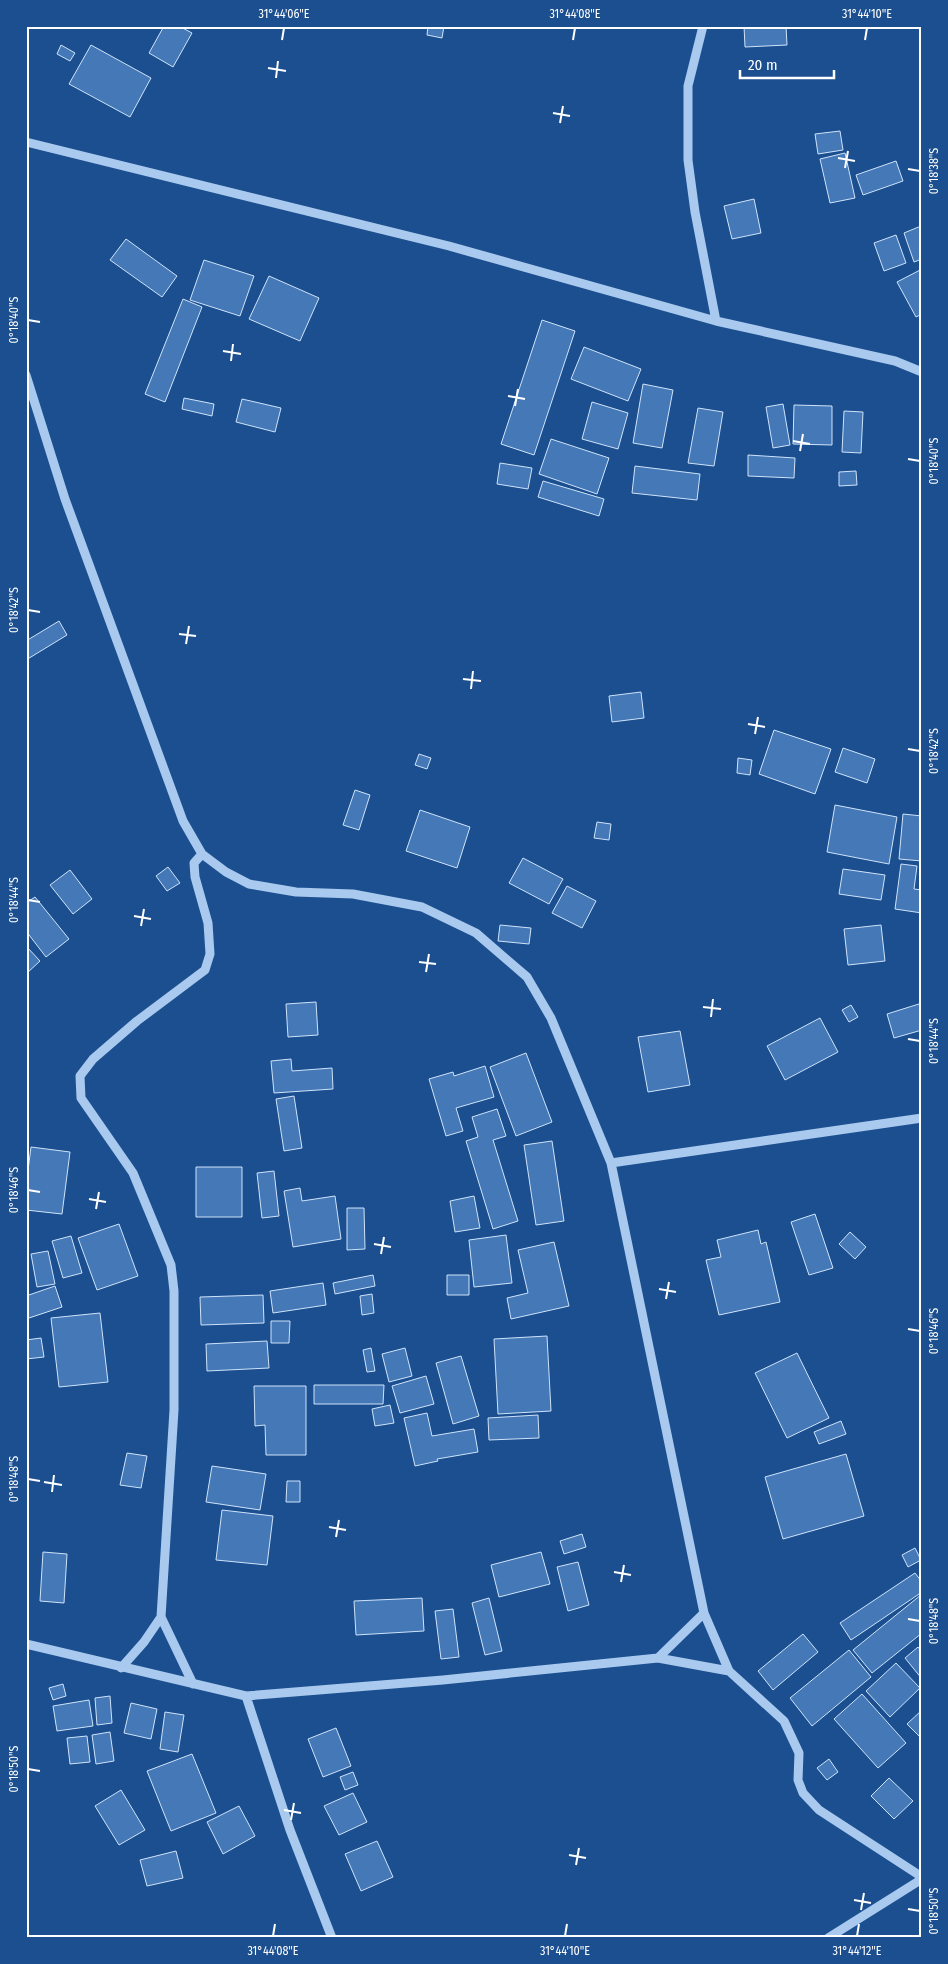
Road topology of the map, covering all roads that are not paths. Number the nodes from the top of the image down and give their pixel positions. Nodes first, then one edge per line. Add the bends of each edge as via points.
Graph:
1 (703, 26) edge
2 (26, 142) edge
3 (716, 321) junction
4 (922, 372) edge
5 (26, 375) edge
6 (202, 854) junction
7 (922, 1118) edge
8 (611, 1163) junction
9 (704, 1613) junction
10 (161, 1617) junction
11 (26, 1644) edge
12 (658, 1658) junction
13 (121, 1668) junction
14 (729, 1671) junction
15 (194, 1684) junction
16 (246, 1696) junction
17 (922, 1878) edge
18 (332, 1938) edge
19 (828, 1938) edge

1 - 3 street via 688,86 688,160
2 - 3 street via 448,246
3 - 4 street via 895,361
5 - 6 street via 68,509 183,821
6 - 8 street via 249,884 296,892 353,894 422,907 476,933 527,977 551,1018
6 - 10 street via 194,863 208,923 210,954 205,970 137,1021 93,1059 80,1076 81,1098 133,1174 171,1265 174,1410
7 - 8 street
8 - 9 street
9 - 12 street
9 - 14 street
10 - 13 street
10 - 15 street
11 - 13 street
12 - 14 street
12 - 16 street
13 - 15 street
14 - 17 street via 784,1721 799,1753 798,1780 803,1793 819,1810
15 - 16 street
16 - 18 street via 290,1830
17 - 19 street

